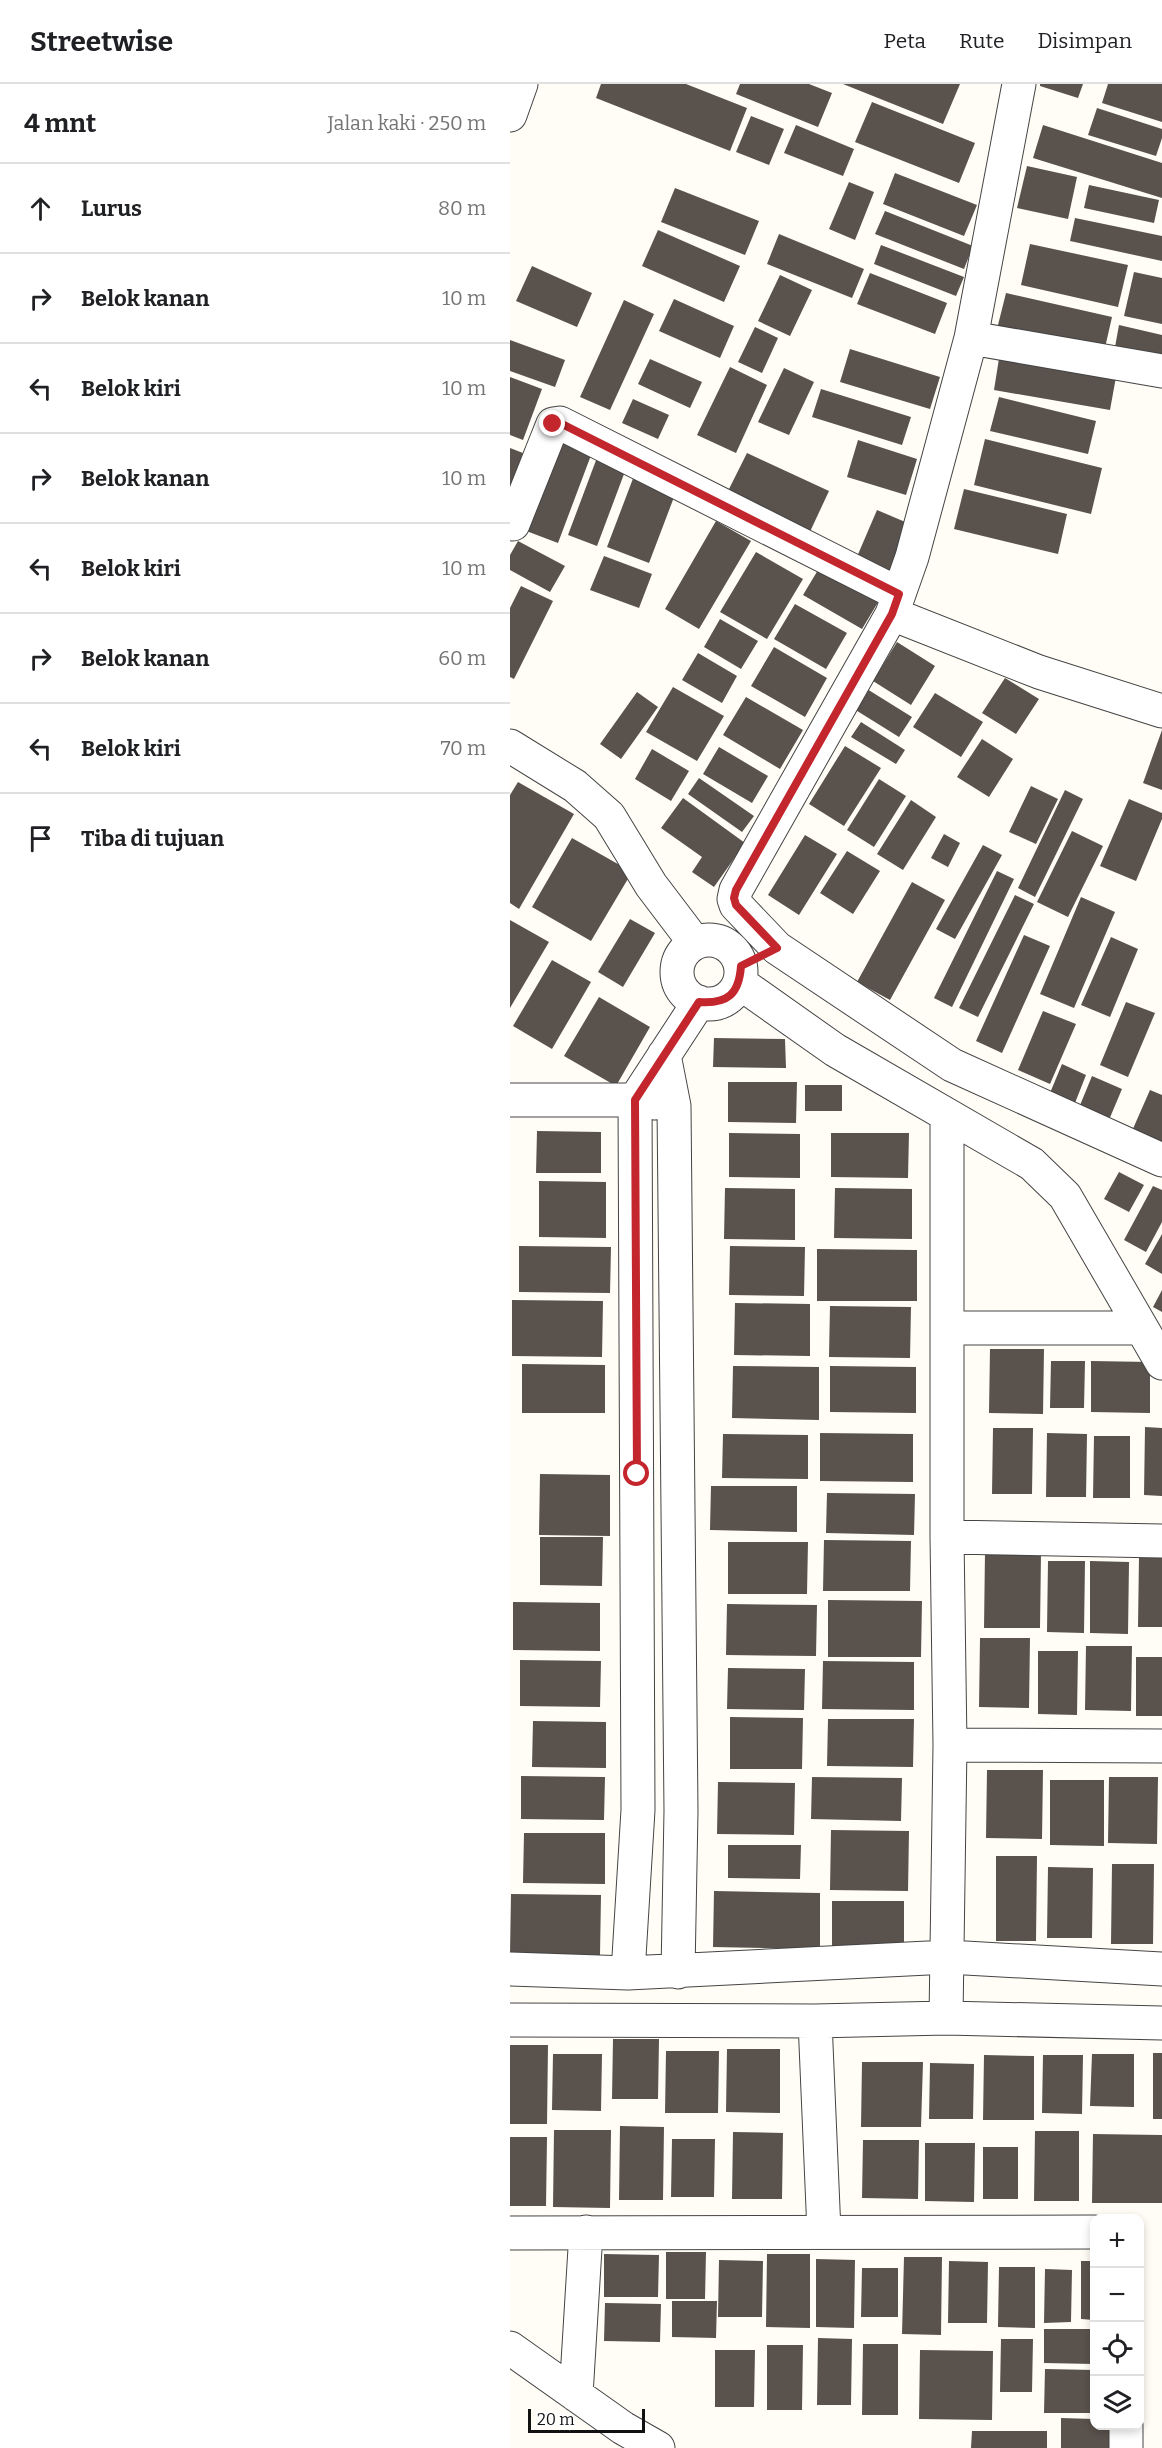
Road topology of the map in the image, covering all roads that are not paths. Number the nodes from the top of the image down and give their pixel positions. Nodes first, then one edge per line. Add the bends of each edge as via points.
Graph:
1 (521, 84) edge
2 (1019, 84) edge
3 (510, 116) edge
4 (971, 338) junction
5 (1162, 371) edge
6 (513, 524) dead end
7 (895, 604) junction
8 (1162, 711) edge
9 (510, 746) edge
10 (695, 943) junction
11 (777, 948) junction
12 (740, 974) junction
13 (699, 1002) junction
14 (664, 1054) junction
15 (512, 1098) edge
16 (635, 1100) junction
17 (674, 1107) junction
18 (947, 1116) junction
19 (1162, 1160) edge
20 (635, 1234) junction
21 (676, 1234) junction
22 (947, 1328) junction
23 (1140, 1328) junction
24 (677, 1334) junction
25 (636, 1335) junction
26 (1162, 1363) edge
27 (678, 1473) junction
28 (637, 1474) junction
29 (947, 1537) junction
30 (1162, 1541) edge
31 (638, 1586) junction
32 (679, 1591) junction
33 (638, 1707) junction
34 (680, 1708) junction
35 (951, 1745) junction
36 (1162, 1746) edge
37 (638, 1810) junction
38 (681, 1811) junction
39 (948, 1958) junction
40 (525, 1969) edge
41 (1162, 1969) edge
42 (678, 1972) junction
43 (628, 1973) junction
44 (946, 2018) junction
45 (525, 2020) edge
46 (815, 2021) junction
47 (1162, 2023) edge
48 (586, 2232) junction
49 (824, 2232) junction
50 (1090, 2232) edge
51 (510, 2233) edge
52 (510, 2348) edge
53 (576, 2395) junction
54 (1126, 2430) edge
55 (658, 2448) edge
56 (1126, 2448) edge

1 - 3 street
2 - 4 street
4 - 5 street
4 - 7 street via 912,557
6 - 7 street via 553,424 560,423
7 - 8 street via 1039,672
7 - 11 street via 736,890 736,905
9 - 10 street via 575,786 609,816 651,885
10 - 12 street via 720,941 734,951
10 - 13 street via 678,961 676,974 688,996
11 - 12 street
11 - 19 street via 952,1065
12 - 13 street via 730,996 716,1003
12 - 18 street via 834,1050
13 - 14 street
14 - 16 street
14 - 17 street
15 - 16 street
16 - 17 street
16 - 20 street
17 - 21 street
18 - 22 street
18 - 23 street via 1032,1164 1065,1196
20 - 21 street
20 - 25 street
21 - 24 street
22 - 23 street
22 - 29 street
23 - 26 street
24 - 25 street
24 - 27 street
25 - 28 street
27 - 28 street
27 - 32 street
28 - 31 street
29 - 30 street
29 - 35 street
31 - 32 street
31 - 33 street
32 - 34 street
33 - 34 street
33 - 37 street
34 - 38 street
35 - 36 street
35 - 39 street
37 - 38 street
37 - 43 street
38 - 42 street
39 - 41 street
39 - 42 street
39 - 44 street
40 - 43 street
40 - 45 street
42 - 43 street
44 - 46 street
44 - 47 street
45 - 46 street
46 - 49 street
48 - 49 street
48 - 51 street
48 - 53 street
49 - 50 street
52 - 53 street
53 - 55 street
54 - 56 street

